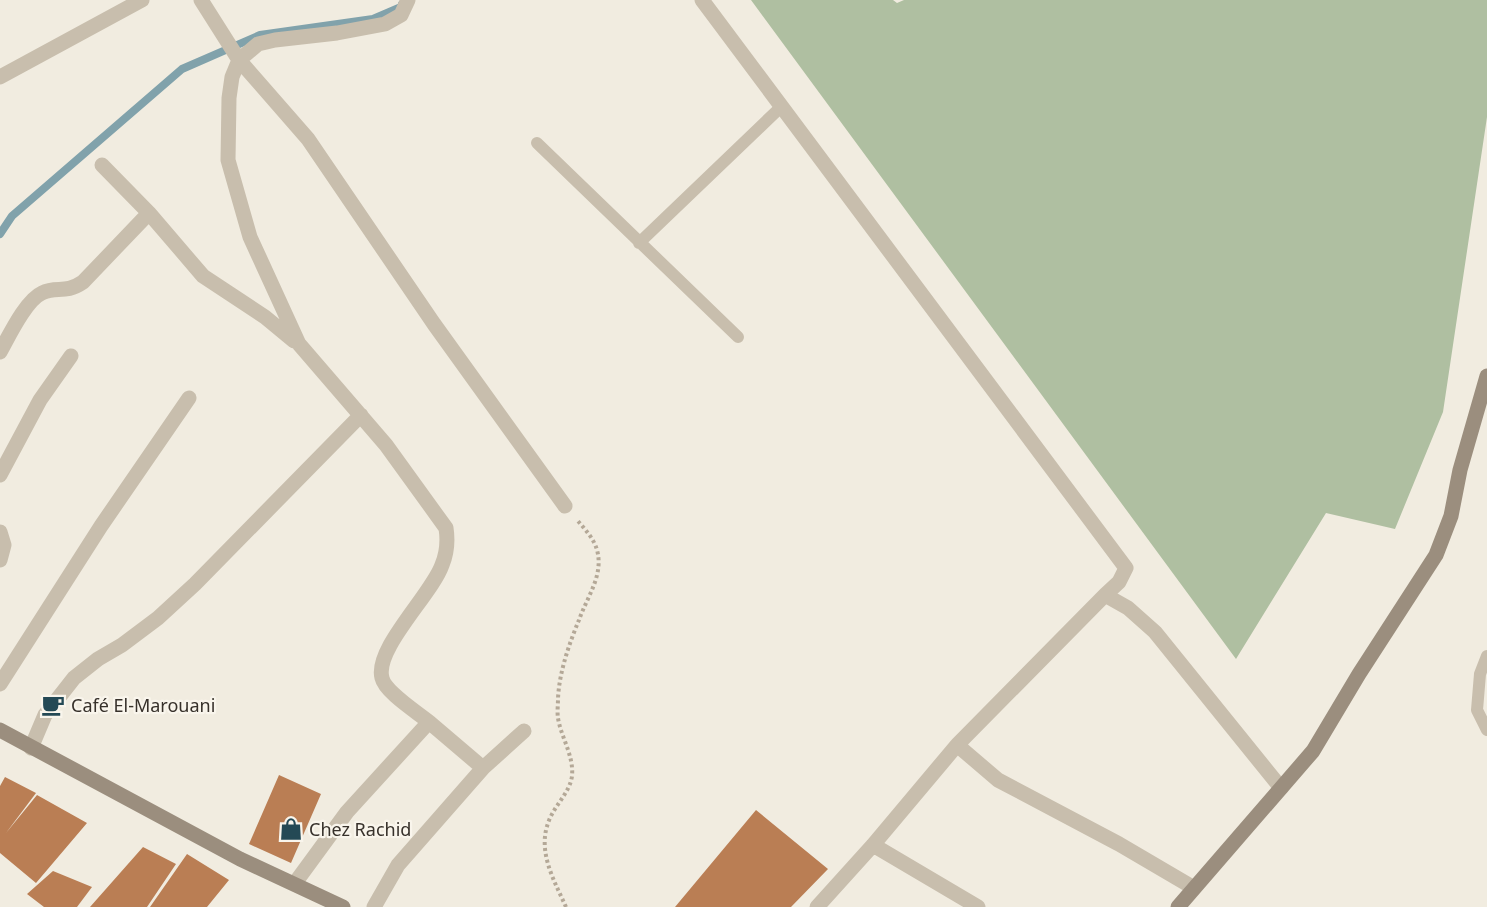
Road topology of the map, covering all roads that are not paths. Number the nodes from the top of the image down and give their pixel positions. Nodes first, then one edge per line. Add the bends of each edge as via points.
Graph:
1 (142, 0) edge
2 (201, 0) edge
3 (408, 0) edge
4 (702, 0) edge
5 (239, 60) junction
6 (0, 77) edge
7 (782, 106) junction
8 (537, 143) dead end
9 (102, 165) dead end
10 (149, 213) junction
11 (639, 243) junction
12 (738, 337) dead end
13 (299, 344) junction
14 (0, 352) edge
15 (71, 356) dead end
16 (1487, 376) edge
17 (189, 398) dead end
18 (361, 415) junction
19 (0, 475) edge
20 (566, 506) road end
21 (0, 532) edge
22 (0, 560) edge
23 (1105, 595) junction
24 (1487, 656) edge
25 (0, 684) edge
26 (429, 722) junction
27 (0, 730) edge
28 (1487, 730) edge
29 (524, 731) dead end
30 (957, 745) junction
31 (32, 747) junction
32 (483, 768) junction
33 (1281, 788) junction
34 (873, 845) junction
35 (295, 884) junction
36 (1194, 888) junction
37 (343, 907) edge
38 (375, 907) edge
39 (817, 907) edge
40 (978, 907) edge
41 (1178, 907) edge

1 - 6 street
2 - 5 street
3 - 5 street via 401,15 385,24 258,44
4 - 7 street
5 - 13 street via 229,98 228,160 250,237
5 - 20 street via 308,139 434,324
7 - 11 lane
7 - 23 street via 1126,568 1119,582
8 - 11 lane
9 - 10 street
10 - 13 street via 203,276
10 - 14 street via 83,282 73,289 40,293
11 - 12 lane
13 - 18 street
15 - 19 street via 40,400
16 - 33 street via 1436,555 1313,751
17 - 25 street
18 - 26 street via 446,528 448,540 442,567 382,662 382,678 387,688
18 - 31 street via 158,618 74,678 45,715
21 - 22 street via 4,545
23 - 30 street
23 - 33 street via 1128,608 1155,633
24 - 28 lane via 1480,674 1477,710
26 - 32 street
26 - 35 street via 347,812
27 - 31 street
29 - 32 street
30 - 34 street
30 - 36 street via 998,780
31 - 35 street via 240,859
32 - 38 street via 398,865
33 - 36 street
34 - 39 street
34 - 40 street
35 - 37 street
36 - 41 street

